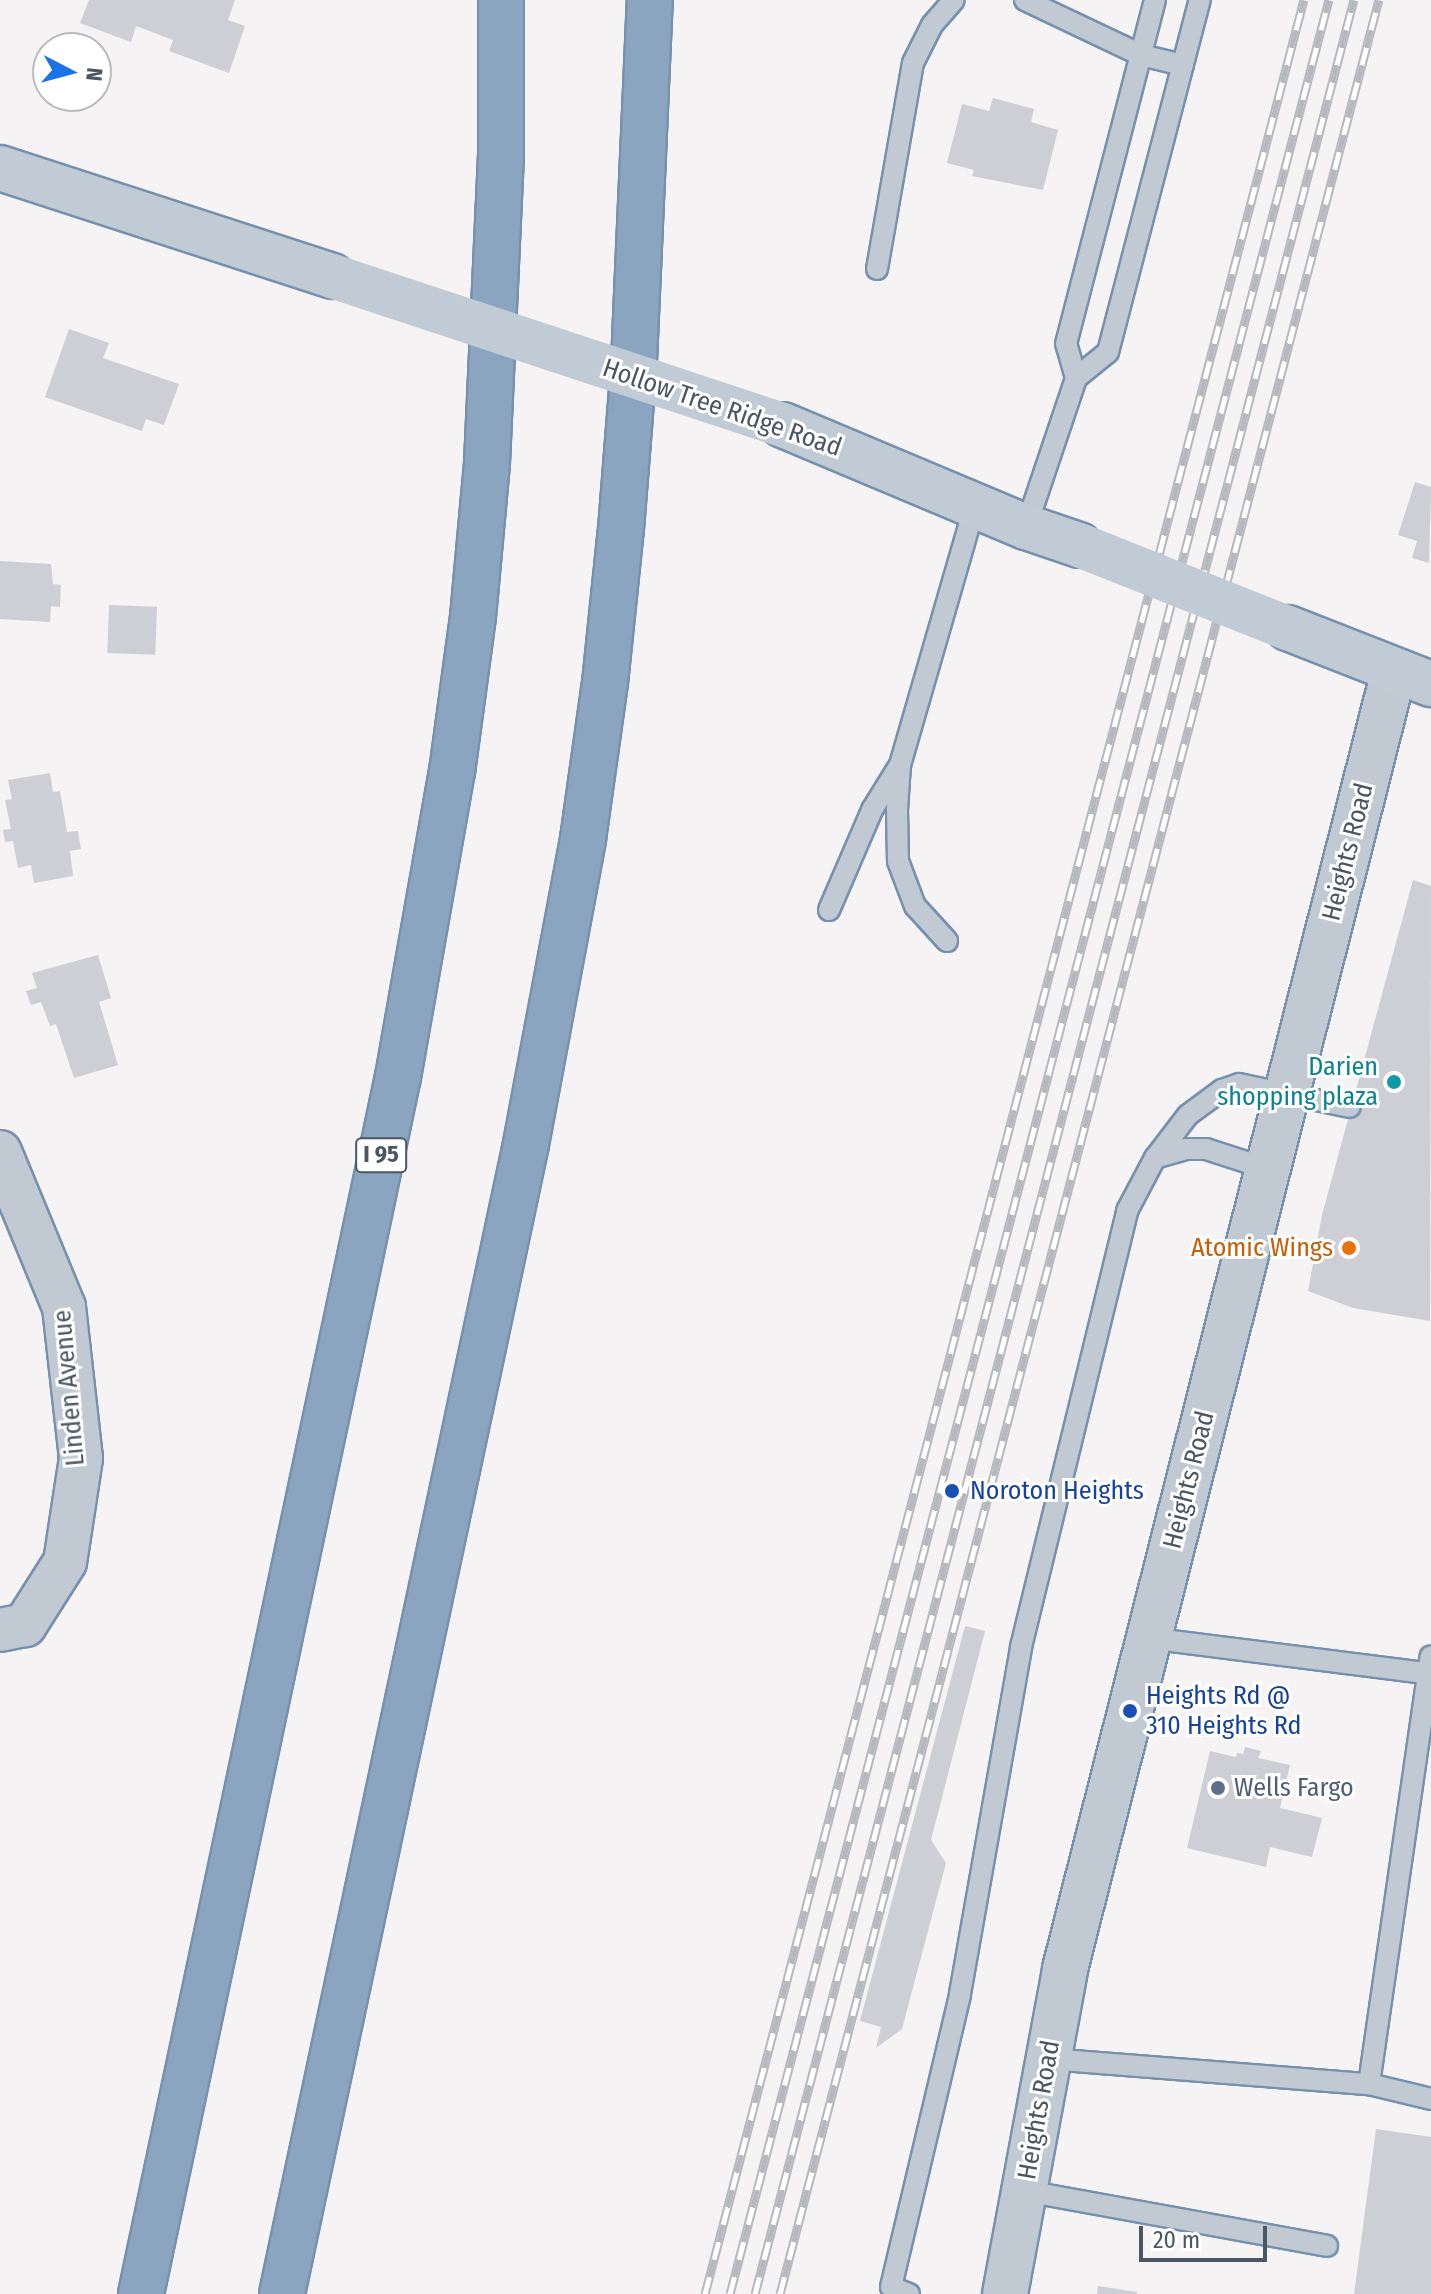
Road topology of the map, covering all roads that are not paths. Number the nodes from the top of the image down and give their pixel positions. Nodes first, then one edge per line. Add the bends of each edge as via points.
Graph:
1 (501, 0) edge
2 (650, 0) edge
3 (954, 0) edge
4 (1025, 0) edge
5 (1155, 0) edge
6 (1200, 0) edge
7 (1073, 10) edge
8 (1141, 55) junction
9 (1183, 65) junction
10 (0, 168) edge
11 (877, 269) dead end
12 (1076, 378) junction
13 (975, 505) junction
14 (1026, 527) junction
15 (1412, 677) edge
16 (900, 765) junction
17 (829, 910) dead end
18 (947, 941) dead end
19 (1287, 1093) junction
20 (1350, 1107) dead end
21 (0, 1152) edge
22 (1155, 1158) junction
23 (1268, 1169) junction
24 (13, 1627) edge
25 (1148, 1638) junction
26 (1430, 1668) edge
27 (1049, 2059) junction
28 (1369, 2084) junction
29 (1431, 2099) edge
30 (1025, 2191) junction
31 (303, 2205) junction
32 (1327, 2246) dead end
33 (141, 2294) edge
34 (282, 2294) edge
35 (290, 2294) edge
36 (909, 2294) edge
37 (1005, 2294) edge

1 - 33 highway, I 95 via 501,155 487,463 452,772 398,1077
2 - 31 highway via 622,513 583,839 529,1128
3 - 11 lane via 932,25 913,63
4 - 7 lane
5 - 8 lane
6 - 9 lane
7 - 8 lane
8 - 9 lane
8 - 12 lane via 1066,344
9 - 12 lane via 1108,352
10 - 13 main road, Hollow Tree Ridge Road, bridge via 783,425
12 - 14 lane
13 - 14 main road, Hollow Tree Ridge Road
13 - 16 lane
14 - 15 main road, Hollow Tree Ridge Road, bridge
15 - 19 street, Heights Road
16 - 17 lane via 872,810
16 - 18 lane via 898,861 915,906
19 - 20 lane
19 - 22 lane via 1239,1084 1222,1090 1188,1115
19 - 23 street, Heights Road
21 - 24 street, Linden Avenue via 64,1307 81,1458 65,1562
22 - 23 lane via 1206,1149
22 - 36 lane via 1127,1211 1021,1647 960,1994 891,2287
23 - 25 street, Heights Road
25 - 26 lane
25 - 27 street, Heights Road via 1065,1969
26 - 28 lane
27 - 28 lane
27 - 30 street, Heights Road
28 - 29 lane
30 - 32 lane
30 - 37 street, Heights Road
31 - 34 highway
31 - 35 highway

